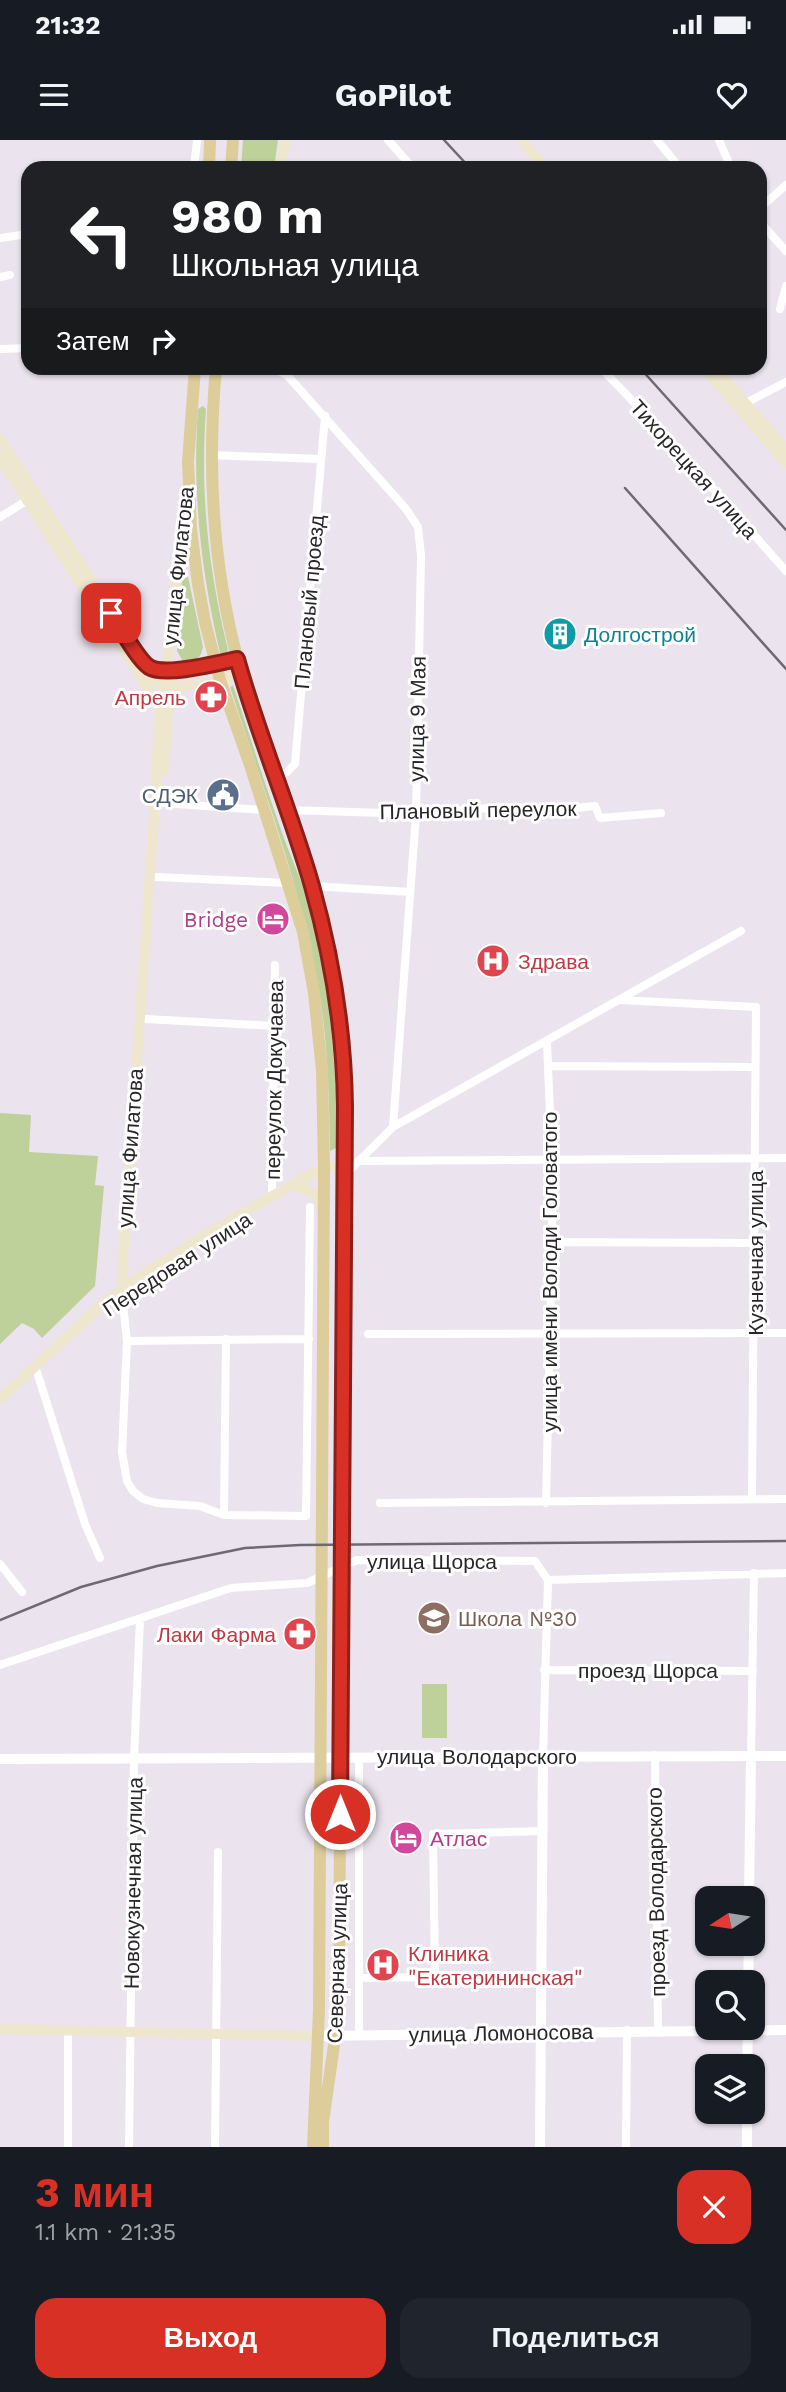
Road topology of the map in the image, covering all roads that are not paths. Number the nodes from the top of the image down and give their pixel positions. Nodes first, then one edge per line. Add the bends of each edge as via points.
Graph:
1 (197, 140) edge
2 (210, 140) edge
3 (288, 140) edge
4 (388, 140) edge
5 (512, 140) edge
6 (521, 140) edge
7 (657, 140) edge
8 (719, 140) edge
9 (195, 161) edge
10 (209, 161) edge
11 (284, 161) edge
12 (407, 161) edge
13 (529, 161) edge
14 (539, 161) edge
15 (674, 161) edge
16 (728, 161) edge
17 (786, 185) edge
18 (767, 202) edge
19 (767, 230) edge
20 (21, 235) edge
21 (0, 238) edge
22 (786, 251) edge
23 (10, 275) dead end
24 (0, 277) edge
25 (786, 286) edge
26 (780, 309) dead end
27 (21, 348) edge
28 (0, 349) edge
29 (194, 375) edge
30 (216, 375) edge
31 (287, 375) edge
32 (608, 375) edge
33 (711, 375) edge
34 (720, 375) edge
35 (786, 382) edge
36 (742, 405) junction
37 (325, 416) junction
38 (0, 439) edge
39 (786, 450) edge
40 (210, 455) junction
41 (0, 458) edge
42 (320, 459) junction
43 (188, 462) junction
44 (786, 463) edge
45 (32, 498) junction
46 (0, 517) edge
47 (786, 571) edge
48 (237, 659) junction
49 (216, 663) junction
50 (171, 670) junction
51 (139, 673) junction
52 (241, 673) junction
53 (220, 680) junction
54 (168, 687) junction
55 (160, 707) junction
56 (276, 776) junction
57 (162, 803) junction
58 (264, 810) junction
59 (287, 810) junction
60 (661, 813) dead end
61 (416, 814) junction
62 (156, 877) junction
63 (287, 883) junction
64 (312, 886) junction
65 (410, 891) junction
66 (741, 931) dead end
67 (275, 965) dead end
68 (621, 1000) junction
69 (146, 1019) junction
70 (275, 1026) junction
71 (547, 1042) junction
72 (549, 1066) junction
73 (755, 1067) junction
74 (393, 1127) junction
75 (755, 1158) junction
76 (786, 1158) edge
77 (358, 1161) junction
78 (552, 1161) junction
79 (344, 1171) junction
80 (323, 1172) junction
81 (299, 1187) junction
82 (272, 1196) junction
83 (317, 1210) junction
84 (552, 1242) junction
85 (754, 1243) junction
86 (130, 1264) junction
87 (143, 1274) junction
88 (126, 1289) junction
89 (550, 1333) junction
90 (786, 1333) edge
91 (368, 1334) dead end
92 (755, 1334) junction
93 (226, 1339) junction
94 (309, 1339) junction
95 (127, 1341) junction
96 (37, 1372) junction
97 (0, 1399) edge
98 (0, 1406) edge
99 (752, 1499) junction
100 (786, 1499) edge
101 (380, 1503) dead end
102 (546, 1503) junction
103 (224, 1515) junction
104 (100, 1558) dead end
105 (0, 1564) edge
106 (754, 1573) junction
107 (786, 1573) edge
108 (548, 1580) junction
109 (22, 1592) dead end
110 (140, 1619) junction
111 (0, 1665) edge
112 (544, 1670) junction
113 (753, 1671) junction
114 (655, 1755) junction
115 (543, 1756) junction
116 (751, 1756) junction
117 (786, 1756) edge
118 (359, 1757) junction
119 (0, 1759) edge
120 (134, 1759) junction
121 (543, 1831) junction
122 (218, 1852) dead end
123 (749, 1886) edge
124 (360, 1978) junction
125 (0, 2029) edge
126 (765, 2029) edge
127 (68, 2030) junction
128 (627, 2030) junction
129 (658, 2030) junction
130 (695, 2030) edge
131 (786, 2030) edge
132 (132, 2032) junction
133 (541, 2032) junction
134 (216, 2033) junction
135 (318, 2036) junction
136 (337, 2036) junction
137 (359, 2036) junction
138 (747, 2124) edge
139 (68, 2147) edge
140 (129, 2147) edge
141 (215, 2147) edge
142 (313, 2147) edge
143 (323, 2147) edge
144 (540, 2147) edge
145 (626, 2147) edge
146 (747, 2147) edge

1 - 9 street
2 - 10 main road
3 - 11 main road
4 - 12 street
5 - 13 main road
6 - 14 main road
7 - 15 street
8 - 16 street
17 - 18 street
19 - 22 street
20 - 21 street
23 - 24 street
25 - 26 street
27 - 28 street
29 - 43 main road, Северная улица
30 - 40 main road, Северная улица
31 - 37 street, улица 9 Мая
32 - 47 street, Тихорецкая улица
33 - 36 main road
34 - 36 main road
35 - 36 street
36 - 39 main road
36 - 44 main road
37 - 42 street, Плановый проезд
37 - 61 street, улица 9 Мая via 418,527
38 - 45 main road
40 - 42 street
40 - 48 main road, Северная улица via 212,521
41 - 45 main road
42 - 56 street, Плановый проезд via 295,764
43 - 49 main road, Северная улица via 198,584
43 - 50 main road, улица Филатова
45 - 46 street
45 - 50 main road via 143,660 153,669
45 - 51 main road
48 - 49 main road
48 - 52 main road, Северная улица
49 - 50 main road
49 - 53 main road, Северная улица
50 - 54 main road, улица Филатова
51 - 54 main road
51 - 55 main road
52 - 53 main road
52 - 56 main road, Северная улица
53 - 54 main road
53 - 58 main road, Северная улица
54 - 55 main road, улица Филатова
54 - 57 main road
55 - 88 main road, улица Филатова
56 - 59 main road, Северная улица
57 - 58 street
57 - 62 main road
58 - 63 main road, Северная улица
59 - 61 street, Плановый переулок
59 - 64 main road, Северная улица
60 - 61 street, Плановый переулок via 600,818 596,806
61 - 65 street, улица 9 Мая
62 - 63 street
62 - 69 main road
63 - 80 main road, Северная улица via 303,932 314,993 322,1071
64 - 65 street
64 - 79 main road, Северная улица via 331,965 344,1064
65 - 74 street, улица 9 Мая
66 - 68 street
67 - 70 street, переулок Докучаева
68 - 71 street
68 - 73 street, Кузнечная улица via 756,1007
69 - 70 street
69 - 86 main road
70 - 82 street, переулок Докучаева
71 - 72 street, улица имени Володи Головатого
71 - 74 street
72 - 73 street
72 - 78 street, улица имени Володи Головатого
73 - 75 street, Кузнечная улица
74 - 77 street
75 - 76 street
75 - 78 street
75 - 85 street, Кузнечная улица
77 - 78 street
77 - 79 street
78 - 84 street, улица имени Володи Головатого
79 - 80 main road, Передовая улица
79 - 136 main road, Северная улица
80 - 81 main road, Передовая улица
80 - 82 main road, Передовая улица
80 - 83 main road, Северная улица
81 - 83 main road via 319,1199
81 - 88 main road, Передовая улица
82 - 87 main road, Передовая улица
83 - 94 street
83 - 135 main road, Северная улица
84 - 85 street
84 - 89 street, улица имени Володи Головатого
85 - 92 street, Кузнечная улица
86 - 87 main road, Передовая улица
86 - 88 main road
87 - 88 main road, Передовая улица
88 - 95 street, улица Филатова
88 - 96 main road, Передовая улица
88 - 97 main road, Передовая улица
89 - 91 street
89 - 92 street
89 - 102 street, улица имени Володи Головатого
90 - 92 street
92 - 99 street, Кузнечная улица
93 - 94 street
93 - 95 street
93 - 103 street
94 - 103 street, улица Филатова via 306,1516
95 - 103 street, улица Филатова via 122,1452 127,1481 143,1499 200,1506
96 - 98 main road, Передовая улица
96 - 104 street
99 - 100 street
99 - 102 street
101 - 102 street
105 - 109 street
106 - 107 street
106 - 108 street
106 - 113 street
108 - 110 street, улица Щорса via 535,1561 357,1560 307,1583 231,1588
108 - 112 street
110 - 111 street, улица Щорса
110 - 120 street, Новокузнечная улица
112 - 113 street, проезд Щорса
112 - 115 street
113 - 116 street
114 - 115 street, улица Володарского
114 - 116 street, улица Володарского
114 - 129 street, проезд Володарского
115 - 118 street, улица Володарского
115 - 121 street
116 - 117 street, улица Володарского
116 - 123 street
118 - 120 street, улица Володарского
118 - 124 street
119 - 120 street, улица Володарского
120 - 132 street, Новокузнечная улица
121 - 124 street via 433,1834 435,1978
121 - 133 street
122 - 134 street
124 - 137 street
125 - 127 main road, улица Ломоносова
126 - 131 street, улица Ломоносова
127 - 132 main road, улица Ломоносова
127 - 139 street
128 - 129 street, улица Ломоносова
128 - 133 street, улица Ломоносова
128 - 145 street
129 - 130 street, улица Ломоносова
132 - 134 main road, улица Ломоносова
132 - 140 street, Новокузнечная улица
133 - 137 street, улица Ломоносова
133 - 144 street
134 - 135 main road, улица Ломоносова
134 - 141 street
135 - 136 street, улица Ломоносова
135 - 142 main road, Северная улица
136 - 137 street, улица Ломоносова
136 - 143 main road, Северная улица
138 - 146 street

